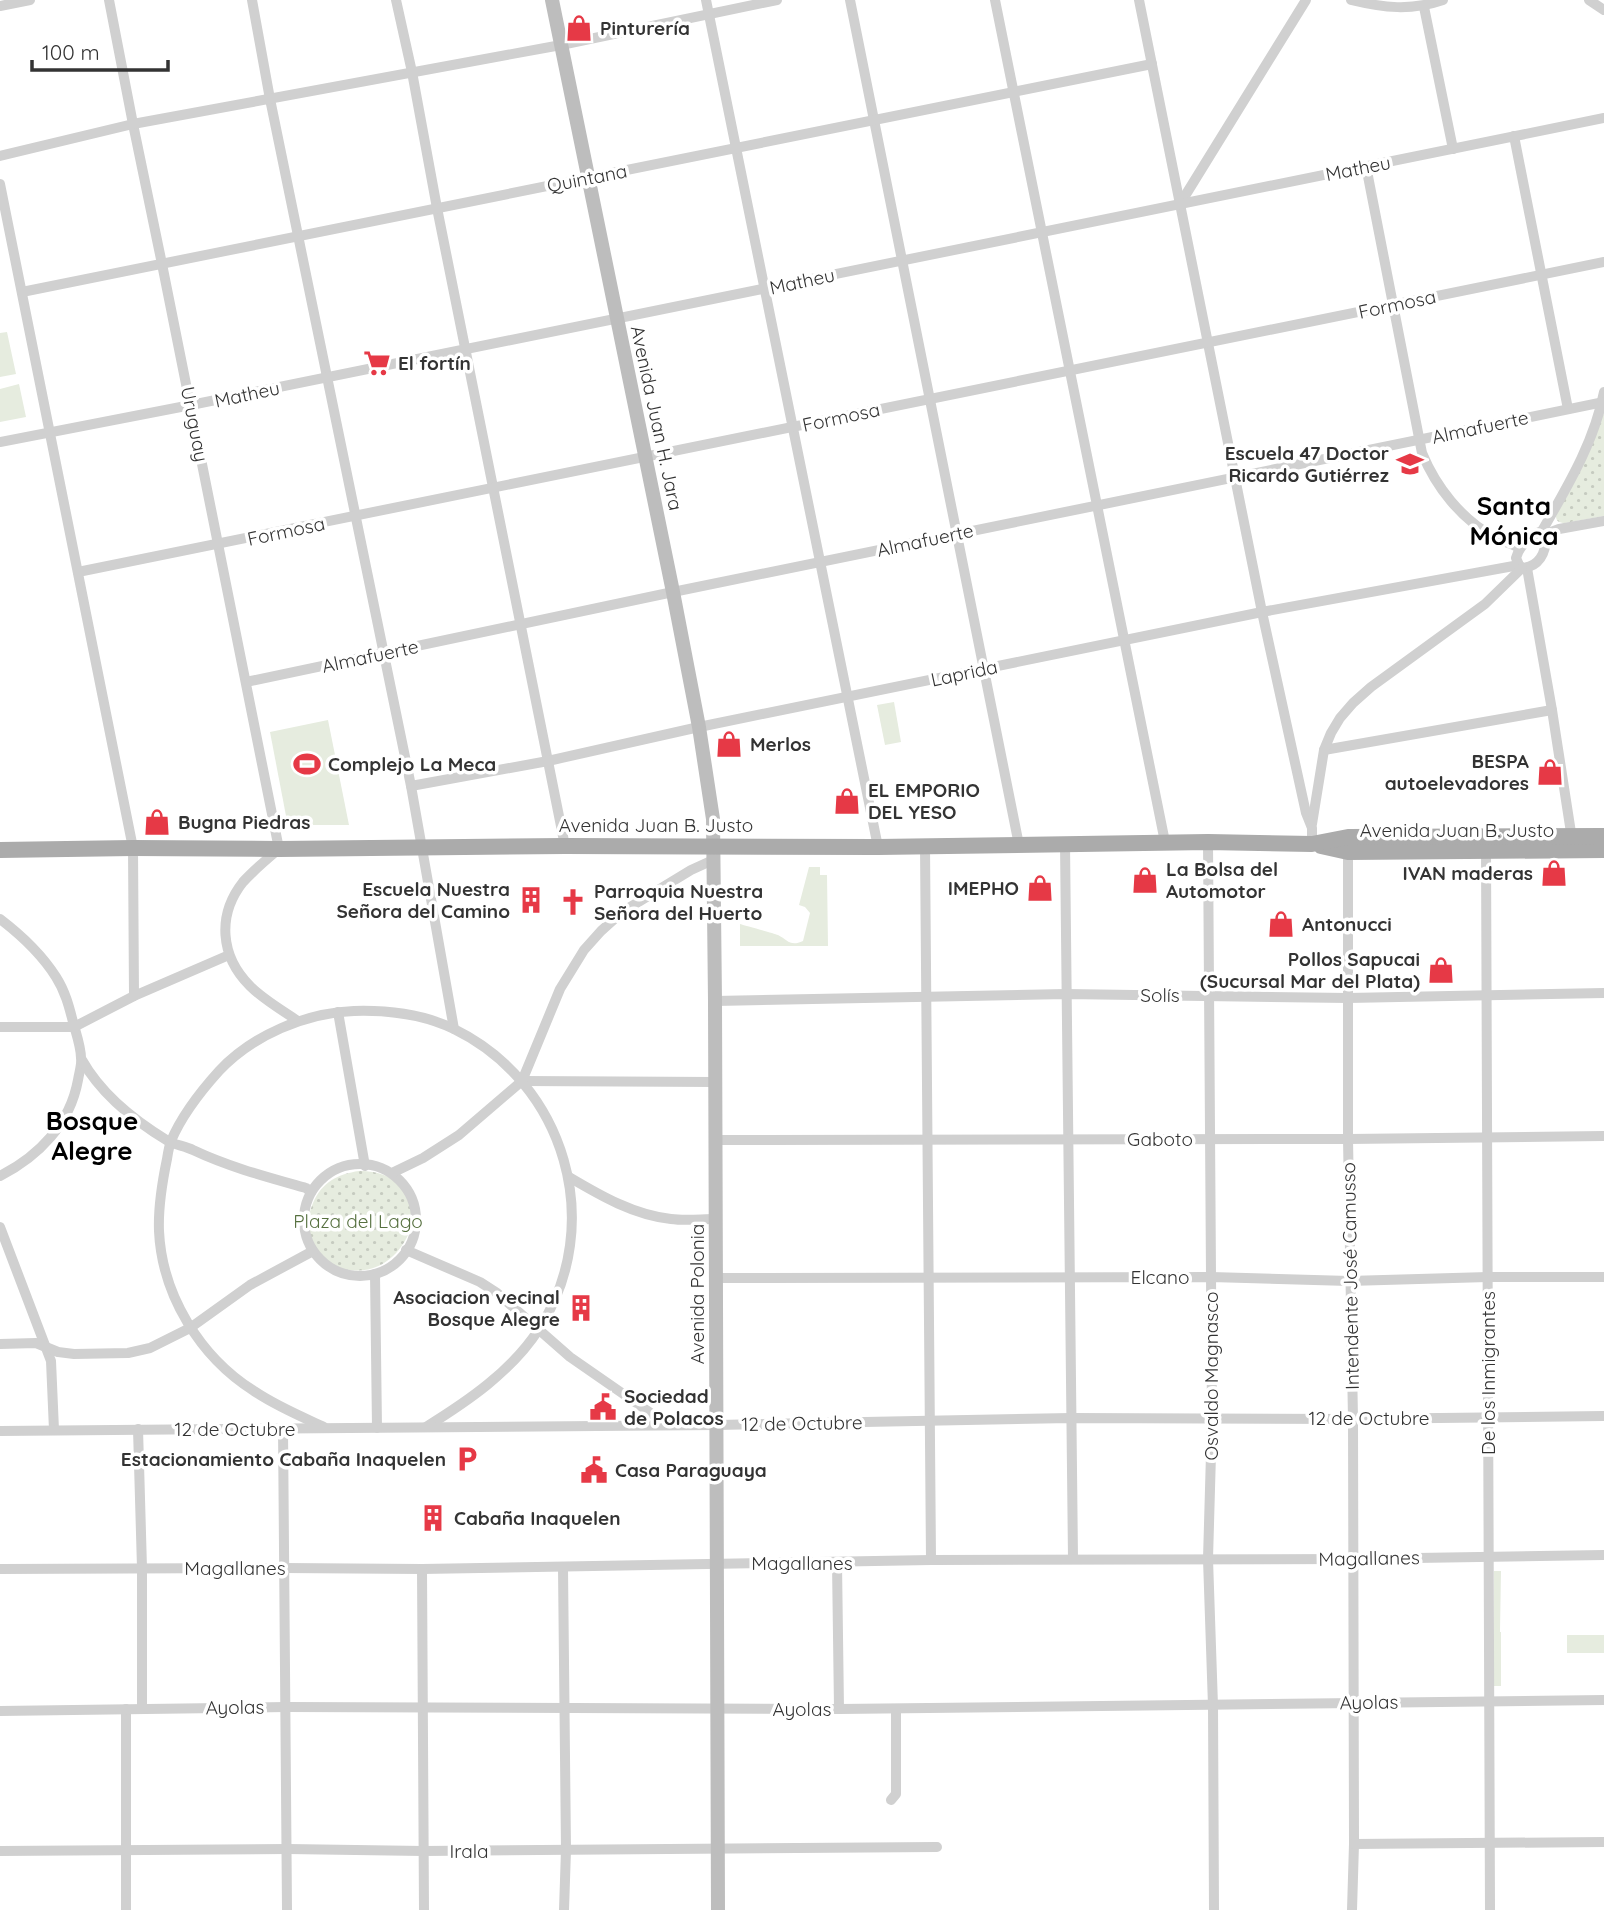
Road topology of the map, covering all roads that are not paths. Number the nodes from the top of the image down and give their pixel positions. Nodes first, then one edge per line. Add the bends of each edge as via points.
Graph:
1 (30, 0) edge
2 (109, 0) edge
3 (252, 0) edge
4 (396, 0) edge
5 (552, 0) edge
6 (706, 0) edge
7 (777, 0) edge
8 (850, 0) edge
9 (995, 0) edge
10 (1139, 0) edge
11 (1306, 0) edge
12 (1351, 0) edge
13 (1443, 0) edge
14 (1589, 0) edge
15 (0, 6) edge
16 (1424, 7) junction
17 (1604, 9) edge
18 (709, 14) junction
19 (561, 45) junction
20 (1152, 64) junction
21 (412, 72) junction
22 (1014, 92) junction
23 (270, 99) junction
24 (1604, 118) edge
25 (874, 120) junction
26 (132, 124) junction
27 (1514, 136) junction
28 (736, 148) junction
29 (1453, 149) junction
30 (0, 156) edge
31 (1366, 166) junction
32 (588, 178) junction
33 (0, 184) edge
34 (2, 202) edge
35 (1180, 204) junction
36 (437, 208) junction
37 (1042, 232) junction
38 (300, 236) junction
39 (902, 260) junction
40 (1604, 262) edge
41 (162, 264) junction
42 (1541, 275) junction
43 (765, 288) junction
44 (22, 292) junction
45 (1392, 305) junction
46 (617, 319) junction
47 (1208, 343) junction
48 (465, 349) junction
49 (1070, 371) junction
50 (328, 377) junction
51 (930, 399) junction
52 (1603, 399) edge
53 (191, 405) junction
54 (1568, 409) junction
55 (793, 427) junction
56 (49, 433) junction
57 (1419, 440) junction
58 (0, 442) edge
59 (645, 457) junction
60 (1235, 477) junction
61 (493, 488) junction
62 (1097, 505) junction
63 (356, 516) junction
64 (1604, 521) edge
65 (1544, 533) junction
66 (957, 534) junction
67 (219, 544) junction
68 (1520, 548) junction
69 (820, 562) junction
70 (1523, 567) junction
71 (78, 572) junction
72 (673, 592) junction
73 (1262, 612) junction
74 (521, 624) junction
75 (1124, 640) junction
76 (384, 653) junction
77 (984, 669) junction
78 (246, 682) junction
79 (848, 697) junction
80 (1552, 710) junction
81 (699, 727) junction
82 (1324, 750) junction
83 (548, 761) junction
84 (411, 786) junction
85 (1312, 836) junction
86 (1604, 836) edge
87 (1165, 842) junction
88 (1208, 842) junction
89 (1572, 843) junction
90 (1065, 844) junction
91 (1486, 844) junction
92 (1020, 845) junction
93 (565, 846) junction
94 (925, 846) junction
95 (878, 847) junction
96 (133, 848) junction
97 (422, 848) junction
98 (279, 849) junction
99 (0, 850) edge
100 (1604, 850) edge
101 (1348, 852) junction
102 (713, 853) junction
103 (0, 919) edge
104 (229, 955) junction
105 (1604, 993) edge
106 (1066, 994) junction
107 (1486, 994) junction
108 (1209, 995) junction
109 (134, 996) junction
110 (926, 996) junction
111 (1348, 998) junction
112 (715, 1001) junction
113 (338, 1012) junction
114 (298, 1021) junction
115 (0, 1027) edge
116 (74, 1027) junction
117 (454, 1029) junction
118 (82, 1060) junction
119 (522, 1081) junction
120 (716, 1082) junction
121 (1604, 1136) edge
122 (1487, 1137) junction
123 (1210, 1138) junction
124 (928, 1139) junction
125 (1068, 1139) junction
126 (1348, 1139) junction
127 (716, 1140) junction
128 (170, 1142) junction
129 (365, 1166) junction
130 (394, 1172) junction
131 (0, 1176) edge
132 (569, 1177) junction
133 (311, 1192) junction
134 (716, 1219) junction
135 (0, 1227) edge
136 (406, 1250) junction
137 (313, 1251) junction
138 (374, 1273) junction
139 (929, 1277) junction
140 (1070, 1277) junction
141 (1211, 1277) junction
142 (1488, 1277) junction
143 (1604, 1277) edge
144 (716, 1278) junction
145 (1349, 1281) junction
146 (190, 1328) junction
147 (539, 1329) junction
148 (0, 1344) edge
149 (46, 1347) junction
150 (1604, 1416) edge
151 (1071, 1418) junction
152 (1488, 1418) junction
153 (1212, 1419) junction
154 (1353, 1419) junction
155 (930, 1420) junction
156 (717, 1425) junction
157 (668, 1426) junction
158 (425, 1427) junction
159 (283, 1428) junction
160 (328, 1428) junction
161 (377, 1428) junction
162 (138, 1429) junction
163 (54, 1430) junction
164 (0, 1431) edge
165 (1604, 1555) edge
166 (1489, 1556) junction
167 (1073, 1559) junction
168 (1209, 1559) junction
169 (1353, 1559) junction
170 (931, 1560) junction
171 (717, 1563) junction
172 (837, 1563) junction
173 (142, 1568) junction
174 (283, 1568) junction
175 (563, 1568) junction
176 (0, 1569) edge
177 (422, 1569) junction
178 (1604, 1700) edge
179 (1489, 1701) junction
180 (1352, 1702) junction
181 (1213, 1706) junction
182 (286, 1707) junction
183 (423, 1708) junction
184 (565, 1708) junction
185 (126, 1709) junction
186 (142, 1709) junction
187 (718, 1709) junction
188 (839, 1709) junction
189 (895, 1709) junction
190 (0, 1711) edge
191 (891, 1800) dead end
192 (1604, 1842) edge
193 (1354, 1844) junction
194 (1490, 1844) junction
195 (937, 1847) dead end
196 (718, 1848) junction
197 (288, 1849) junction
198 (566, 1850) junction
199 (0, 1851) edge
200 (126, 1851) junction
201 (423, 1851) junction
202 (126, 1910) edge
203 (287, 1910) edge
204 (424, 1910) edge
205 (564, 1910) edge
206 (718, 1910) edge
207 (1214, 1910) edge
208 (1352, 1910) edge
209 (1490, 1910) edge

1 - 15 street
2 - 26 street, Uruguay
3 - 23 street
4 - 21 street
5 - 19 main road, Avenida Juan H. Jara
6 - 18 street
7 - 18 street
8 - 25 street
9 - 22 street
10 - 20 street
11 - 35 street
12 - 16 street via 1381,7
13 - 16 street
14 - 17 street
16 - 29 street
18 - 19 street
18 - 28 street
19 - 21 street
19 - 32 main road, Avenida Juan H. Jara
20 - 22 street, Quintana
20 - 35 street
21 - 23 street
21 - 36 street
22 - 25 street, Quintana
22 - 37 street
23 - 26 street
23 - 38 street
24 - 27 street, Matheu
25 - 28 street, Quintana
25 - 39 street
26 - 30 street
26 - 41 street, Uruguay
27 - 29 street, Matheu
27 - 42 street
28 - 32 street, Quintana
28 - 43 street
29 - 31 street, Matheu
31 - 35 street, Matheu
31 - 45 street
32 - 36 street, Quintana
32 - 46 main road, Avenida Juan H. Jara
33 - 34 street
34 - 44 street
35 - 37 street, Matheu
35 - 47 street
36 - 38 street, Quintana
36 - 48 street
37 - 39 street, Matheu
37 - 49 street
38 - 41 street, Quintana
38 - 50 street
39 - 43 street, Matheu
39 - 51 street
40 - 42 street, Formosa
41 - 44 street, Quintana
41 - 53 street, Uruguay
42 - 45 street, Formosa
42 - 54 street
43 - 46 street, Matheu
43 - 55 street
44 - 56 street
45 - 47 street, Formosa
45 - 57 street
46 - 48 street, Matheu
46 - 59 main road, Avenida Juan H. Jara
47 - 49 street, Formosa
47 - 60 street
48 - 50 street, Matheu
48 - 61 street
49 - 51 street, Formosa
49 - 62 street
50 - 53 street, Matheu
50 - 63 street
51 - 55 street, Formosa
51 - 66 street
52 - 54 street, Almafuerte
52 - 65 street via 1581,461
53 - 56 street, Matheu
53 - 67 street, Uruguay
54 - 57 street, Almafuerte
55 - 59 street, Formosa
55 - 69 street
56 - 58 street, Matheu
56 - 71 street
57 - 60 street, Almafuerte
57 - 68 street via 1428,467 1447,497 1494,537
59 - 61 street, Formosa
59 - 72 main road, Avenida Juan H. Jara
60 - 62 street, Almafuerte
60 - 73 street
61 - 63 street, Formosa
61 - 74 street
62 - 66 street, Almafuerte
62 - 75 street
63 - 67 street, Formosa
63 - 76 street
64 - 65 street
65 - 68 street via 1529,538
65 - 70 street via 1543,555 1537,563
66 - 69 street, Almafuerte
66 - 77 street
67 - 71 street, Formosa
67 - 78 street, Uruguay
68 - 70 street via 1516,558
69 - 72 street, Almafuerte
69 - 79 street
70 - 73 street, Laprida
70 - 80 street
70 - 82 street via 1485,604 1353,703
71 - 96 street
72 - 74 street, Almafuerte
72 - 81 main road, Avenida Juan H. Jara
73 - 75 street, Laprida
73 - 85 street
74 - 76 street, Almafuerte
74 - 83 street
75 - 77 street, Laprida
75 - 87 street
76 - 78 street, Almafuerte
76 - 84 street
77 - 79 street, Laprida
77 - 92 street
78 - 98 street, Uruguay
79 - 81 street, Laprida
79 - 95 street
80 - 82 street
80 - 89 street
81 - 83 street, Laprida
81 - 102 main road, Avenida Juan H. Jara via 713,819
82 - 85 street
83 - 84 street, Laprida
83 - 93 street
84 - 97 street
85 - 88 main road, Avenida Juan B. Justo
85 - 91 main road, Avenida Juan B. Justo
85 - 101 main road, Avenida Juan B. Justo
86 - 89 main road, Avenida Juan B. Justo
87 - 88 main road, Avenida Juan B. Justo
87 - 90 main road, Avenida Juan B. Justo
88 - 108 street, Osvaldo Magnasco
89 - 91 main road, Avenida Juan B. Justo
89 - 100 main road, Avenida Juan B. Justo
90 - 92 main road, Avenida Juan B. Justo
90 - 106 street
91 - 101 main road, Avenida Juan B. Justo
91 - 107 street, De los Inmigrantes
92 - 94 main road, Avenida Juan B. Justo
93 - 97 main road, Avenida Juan B. Justo
93 - 102 main road, Avenida Juan B. Justo
94 - 95 main road, Avenida Juan B. Justo
94 - 110 street
95 - 102 main road, Avenida Juan B. Justo
96 - 98 main road, Avenida Juan B. Justo
96 - 99 main road, Avenida Juan B. Justo
96 - 109 street
97 - 98 main road, Avenida Juan B. Justo
97 - 117 street
98 - 104 street via 244,882 229,907 225,930
101 - 111 street, Intendente José Camusso
102 - 112 main road, Avenida Polonia
102 - 119 street via 622,912 584,950 561,989
103 - 116 street via 32,947 56,977
104 - 109 street
104 - 114 street via 249,985
105 - 107 street, Solís
106 - 108 street, Solís
106 - 110 street, Solís
106 - 125 street
107 - 111 street, Solís
107 - 122 street, De los Inmigrantes
108 - 111 street, Solís
108 - 123 street, Osvaldo Magnasco
109 - 116 street
110 - 112 street, Solís
110 - 124 street
111 - 126 street, Intendente José Camusso
112 - 120 main road, Avenida Polonia
113 - 114 street
113 - 117 street via 400,1013
113 - 129 street
114 - 128 street via 272,1032 224,1066
115 - 116 street
116 - 118 street
117 - 119 street via 491,1052
118 - 128 street via 99,1085 129,1113
118 - 131 street via 69,1110 58,1128 41,1149
119 - 120 street
119 - 130 street via 459,1135
119 - 132 street via 559,1142
120 - 127 main road, Avenida Polonia
121 - 122 street, Gaboto
122 - 126 street, Gaboto
122 - 142 street, De los Inmigrantes
123 - 125 street, Gaboto
123 - 126 street, Gaboto
123 - 141 street, Osvaldo Magnasco
124 - 125 street, Gaboto
124 - 127 street, Gaboto
124 - 139 street
125 - 140 street
126 - 145 street, Intendente José Camusso
127 - 134 main road, Avenida Polonia
128 - 133 street
128 - 146 street via 160,1195 159,1234 165,1272
129 - 130 street
129 - 133 street via 334,1171
130 - 136 street via 418,1212
132 - 134 street via 634,1210 675,1220
132 - 147 street via 572,1230 568,1255 562,1282
133 - 137 street via 303,1222
134 - 144 main road, Avenida Polonia
135 - 149 street
136 - 138 street via 390,1266
136 - 147 street via 480,1282
137 - 138 street via 319,1260 341,1272
137 - 146 street via 250,1285
138 - 161 street
139 - 140 street, Elcano
139 - 144 street, Elcano
139 - 155 street
140 - 141 street, Elcano
140 - 151 street
141 - 145 street, Elcano
141 - 153 street, Osvaldo Magnasco
142 - 143 street, Elcano
142 - 145 street, Elcano
142 - 152 street, De los Inmigrantes
144 - 156 main road, Avenida Polonia
145 - 154 street, Intendente José Camusso
146 - 149 street via 128,1353 74,1354
146 - 160 street via 216,1361 251,1390
147 - 157 street via 570,1357
147 - 158 street via 497,1376
148 - 149 street via 25,1342
149 - 163 street via 51,1361
150 - 152 street, 12 de Octubre
151 - 153 street, 12 de Octubre
151 - 155 street, 12 de Octubre
151 - 167 street
152 - 154 street, 12 de Octubre
152 - 166 street, De los Inmigrantes
153 - 154 street, 12 de Octubre
153 - 168 street, Osvaldo Magnasco
154 - 169 street, Intendente José Camusso
155 - 156 street, 12 de Octubre
155 - 170 street
156 - 157 street, 12 de Octubre
156 - 171 main road, Avenida Polonia
157 - 158 street, 12 de Octubre
158 - 161 street, 12 de Octubre
159 - 160 street, 12 de Octubre
159 - 162 street, 12 de Octubre
159 - 174 street
160 - 161 street, 12 de Octubre
162 - 163 street, 12 de Octubre
162 - 173 street
163 - 164 street, 12 de Octubre
165 - 166 street, Magallanes
166 - 169 street, Magallanes
166 - 179 street, De los Inmigrantes
167 - 168 street, Magallanes
167 - 170 street, Magallanes
168 - 169 street, Magallanes
168 - 181 street, Osvaldo Magnasco
169 - 180 street, Intendente José Camusso
170 - 172 street, Magallanes
171 - 172 street, Magallanes
171 - 175 street, Magallanes
171 - 187 main road, Avenida Polonia
172 - 188 street
173 - 174 street, Magallanes
173 - 176 street, Magallanes
173 - 186 street
174 - 177 street, Magallanes
174 - 182 street
175 - 177 street, Magallanes
175 - 184 street
177 - 183 street
178 - 179 street, Ayolas
179 - 180 street, Ayolas
179 - 194 street, De los Inmigrantes
180 - 181 street, Ayolas
180 - 193 street, Intendente José Camusso
181 - 189 street, Ayolas
181 - 207 street, Osvaldo Magnasco
182 - 183 street, Ayolas
182 - 186 street, Ayolas
182 - 197 street
183 - 184 street, Ayolas
183 - 201 street
184 - 187 street, Ayolas
184 - 198 street
185 - 186 street, Ayolas
185 - 190 street, Ayolas
185 - 200 street
187 - 188 street, Ayolas
187 - 196 main road, Avenida Polonia
188 - 189 street, Ayolas
189 - 191 street via 896,1794
192 - 194 street
193 - 194 street
193 - 208 street, Intendente José Camusso
194 - 209 street, De los Inmigrantes
195 - 196 street, Irala
196 - 198 street, Irala
196 - 206 main road, Avenida Polonia
197 - 200 street, Irala
197 - 201 street, Irala
197 - 203 street
198 - 201 street, Irala
198 - 205 street
199 - 200 street, Irala
200 - 202 street
201 - 204 street

